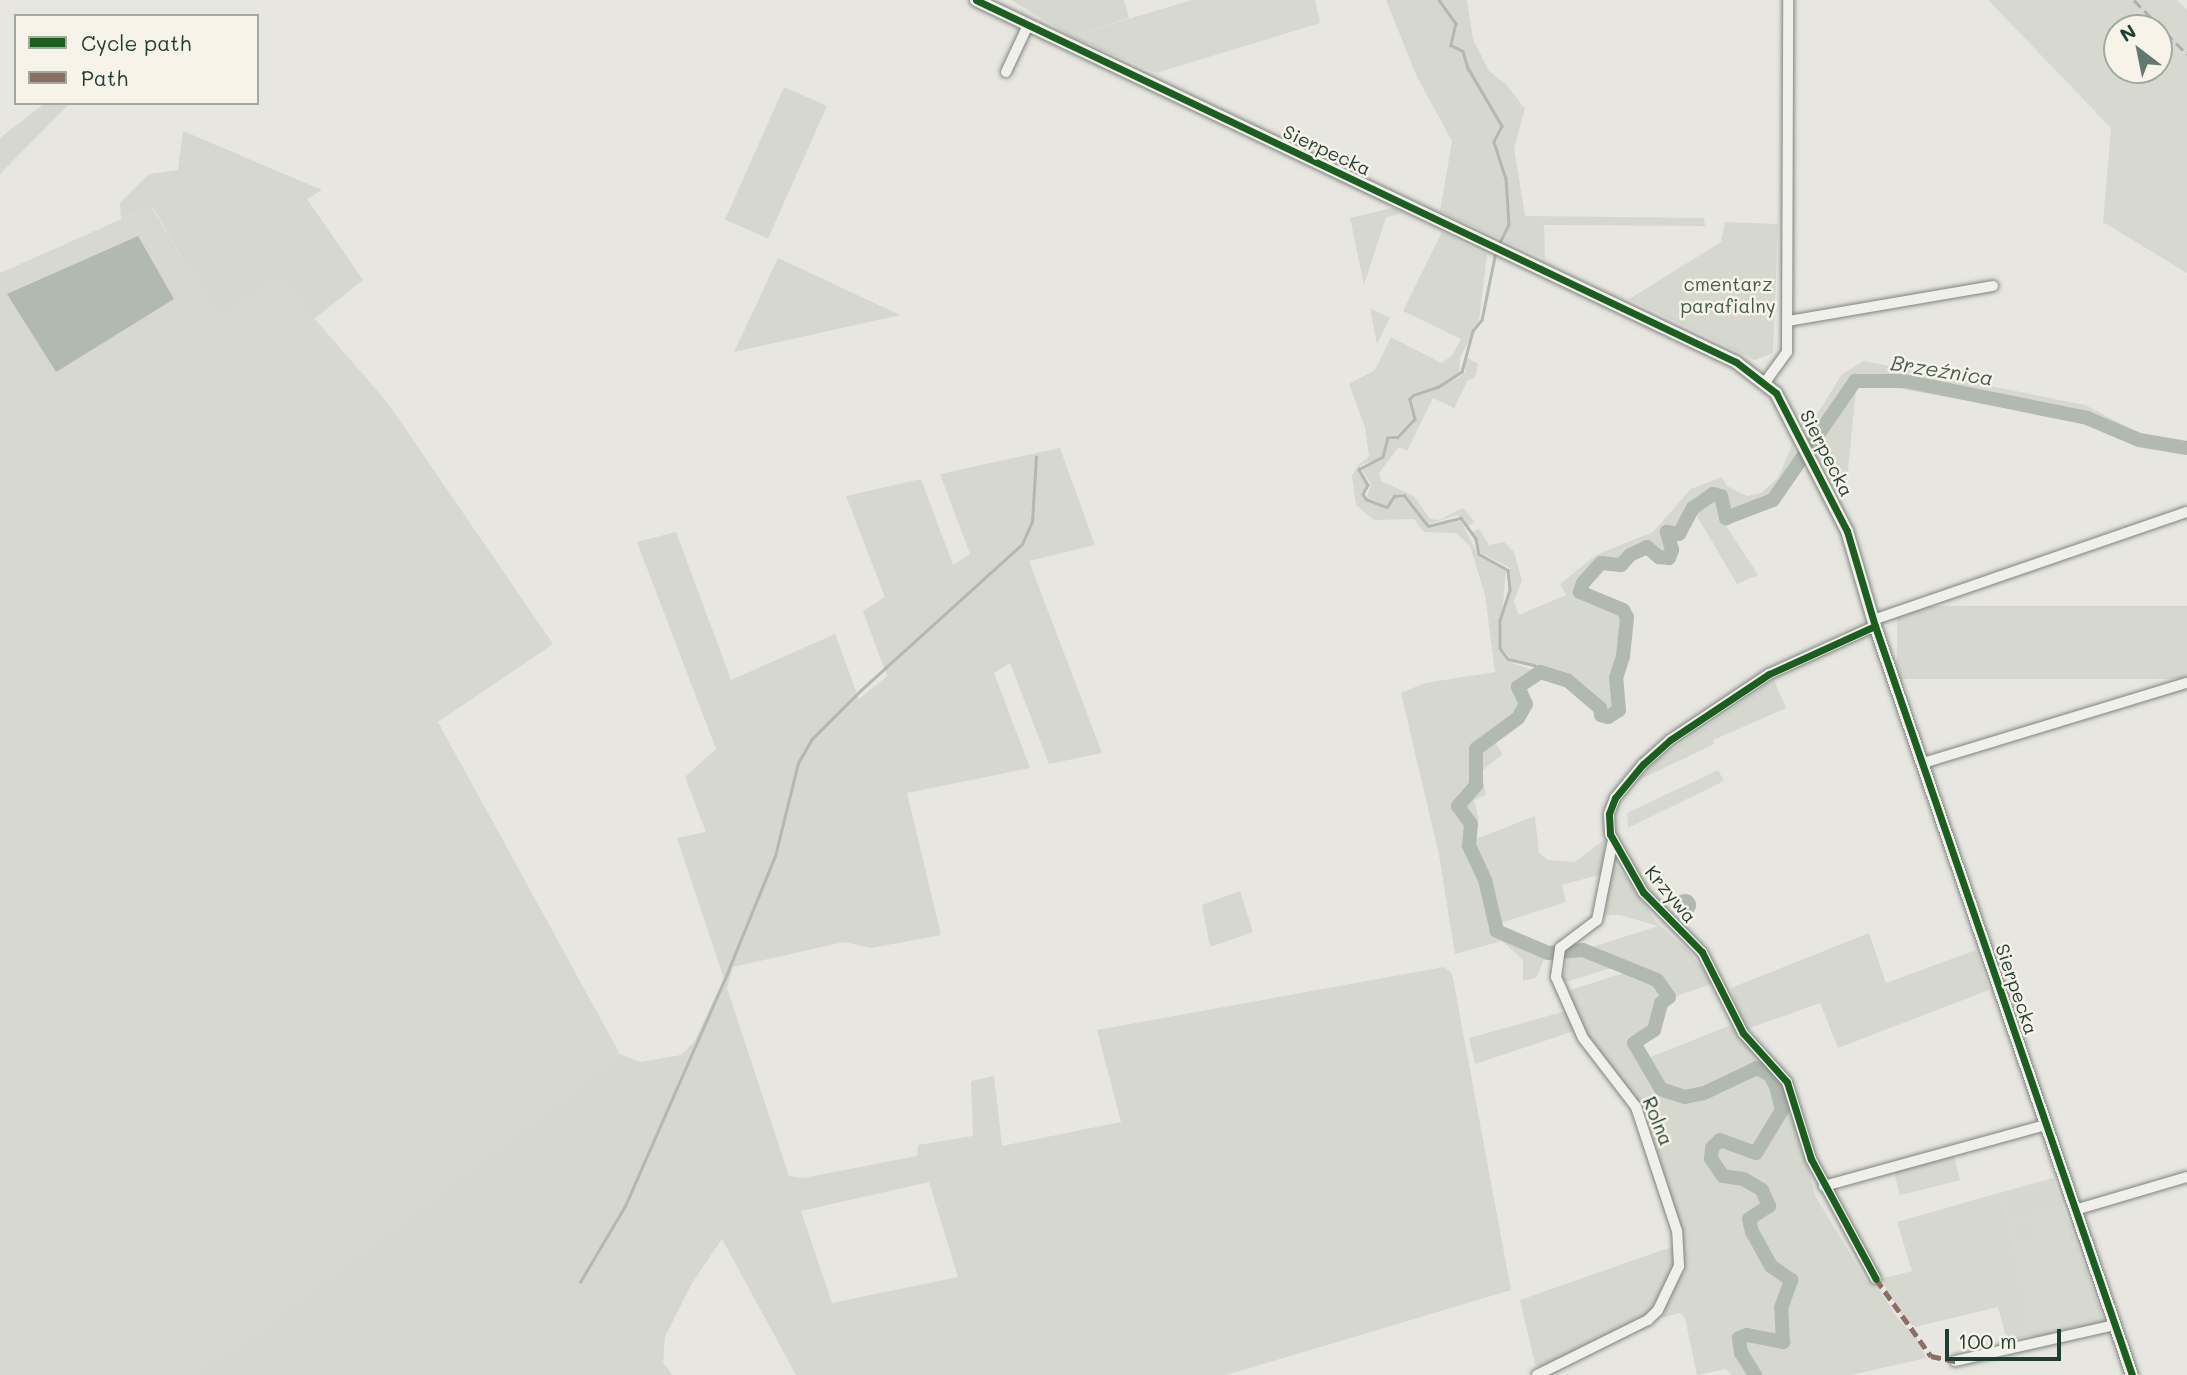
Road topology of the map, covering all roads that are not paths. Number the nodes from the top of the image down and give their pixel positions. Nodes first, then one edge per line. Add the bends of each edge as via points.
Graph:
1 (978, 0) edge
2 (1788, 0) edge
3 (1028, 25) junction
4 (1006, 72) dead end
5 (1993, 286) dead end
6 (1788, 321) junction
7 (1766, 381) junction
8 (2187, 512) edge
9 (1874, 623) junction
10 (2187, 683) edge
11 (1923, 764) junction
12 (1613, 840) junction
13 (2046, 1125) junction
14 (2187, 1177) edge
15 (1824, 1186) junction
16 (2075, 1210) junction
17 (1876, 1279) dead end
18 (2115, 1325) junction
19 (1955, 1361) dead end
20 (1537, 1375) edge
21 (2132, 1375) edge

1 - 3 street, Sierpecka
2 - 6 street
3 - 4 street
3 - 7 street, Sierpecka via 1736,362
5 - 6 street
6 - 7 street via 1785,360
7 - 9 street, Sierpecka via 1816,465 1847,531
8 - 9 street, Krzywa
9 - 11 street, Sierpecka
9 - 12 street, Krzywa via 1769,674 1670,740 1615,798 1609,814
10 - 11 street
11 - 13 street, Sierpecka
12 - 15 street, Krzywa via 1643,892 1702,952 1744,1032 1787,1083
12 - 20 street, Rolna via 1597,920 1559,955 1556,977 1561,998 1583,1038 1636,1107 1680,1251 1672,1282 1648,1320
13 - 15 street
13 - 16 street, Sierpecka
14 - 16 street
15 - 17 street, Krzywa
16 - 18 street, Sierpecka
18 - 19 street
18 - 21 street, Sierpecka

